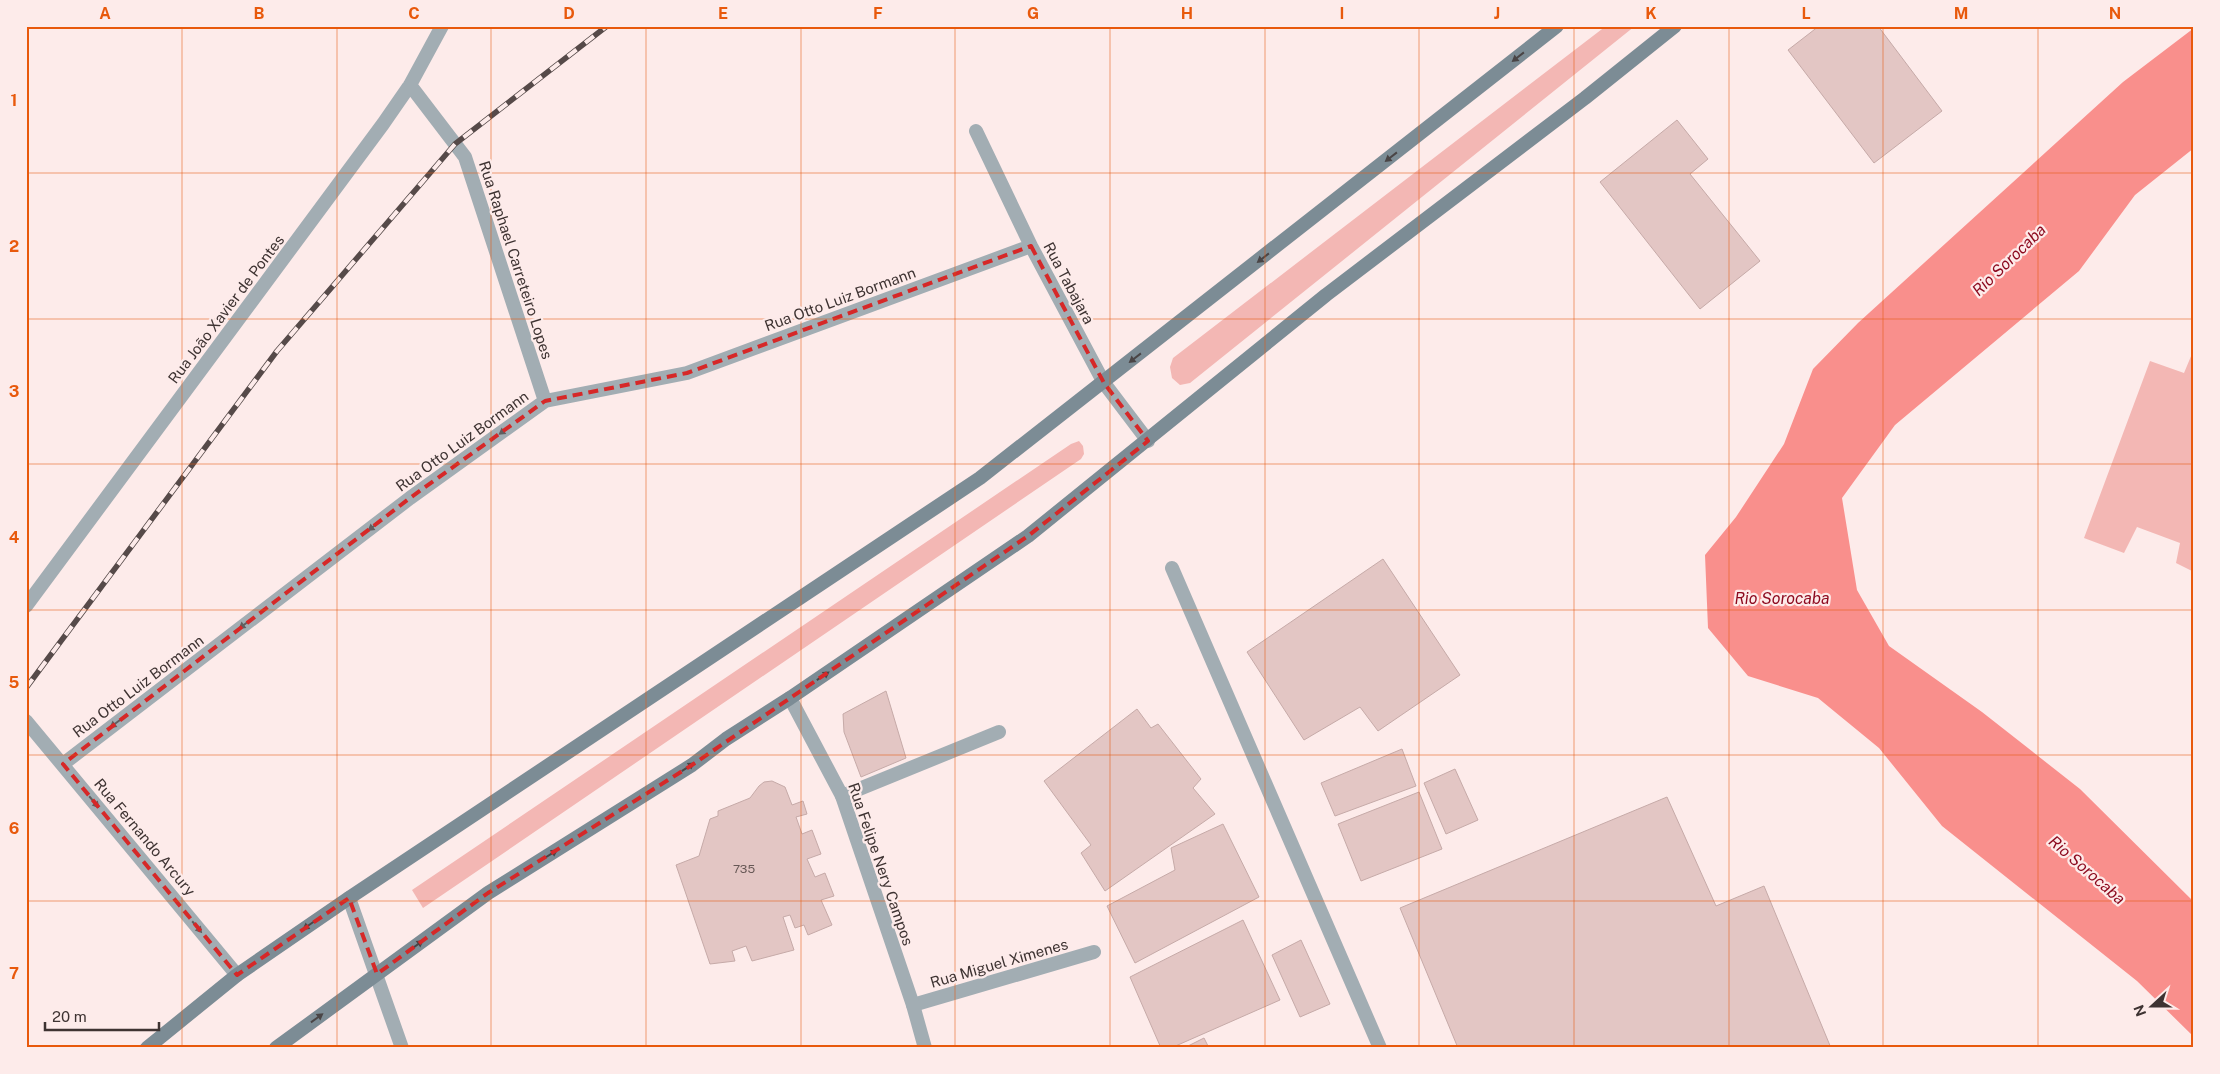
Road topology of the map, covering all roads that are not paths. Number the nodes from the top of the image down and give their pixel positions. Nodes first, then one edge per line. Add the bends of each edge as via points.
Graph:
1 (442, 26) edge
2 (1557, 26) edge
3 (1675, 26) edge
4 (410, 85) junction
5 (976, 132) dead end
6 (1031, 246) junction
7 (1104, 382) junction
8 (545, 401) junction
9 (1148, 441) junction
10 (1172, 568) dead end
11 (26, 606) edge
12 (790, 698) junction
13 (26, 721) edge
14 (999, 732) dead end
15 (63, 764) junction
16 (842, 796) junction
17 (349, 898) junction
18 (1094, 952) dead end
19 (378, 974) junction
20 (237, 975) junction
21 (913, 1006) junction
22 (147, 1048) edge
23 (276, 1048) edge
24 (402, 1048) edge
25 (925, 1048) edge
26 (1380, 1048) edge

1 - 4 street, Rua João Xavier de Pontes
2 -> 7 main road
3 - 9 main road via 1326,295
4 - 8 street, Rua Raphael Carreteiro Lopes via 465,157
4 - 11 street, Rua João Xavier de Pontes
5 - 6 street, Rua Tabajara
6 - 7 street, Rua Tabajara
6 - 8 street, Rua Otto Luiz Bormann via 688,373
7 - 9 street, Rua Tabajara
7 - 17 main road via 980,478
8 -> 15 street, Rua Otto Luiz Bormann via 410,498
12 -> 9 main road via 1028,536
10 - 26 street
12 - 16 street, Rua Felipe Nery Campos
19 -> 12 main road via 488,893 692,765
13 - 15 street, Rua Fernando Arcury
14 - 16 street
15 -> 20 street, Rua Fernando Arcury
16 - 21 street, Rua Felipe Nery Campos
17 - 19 street
17 -> 20 main road
18 - 21 street, Rua Miguel Ximenes
23 -> 19 main road
19 - 24 street
20 - 22 main road
21 - 25 street, Rua Felipe Nery Campos

